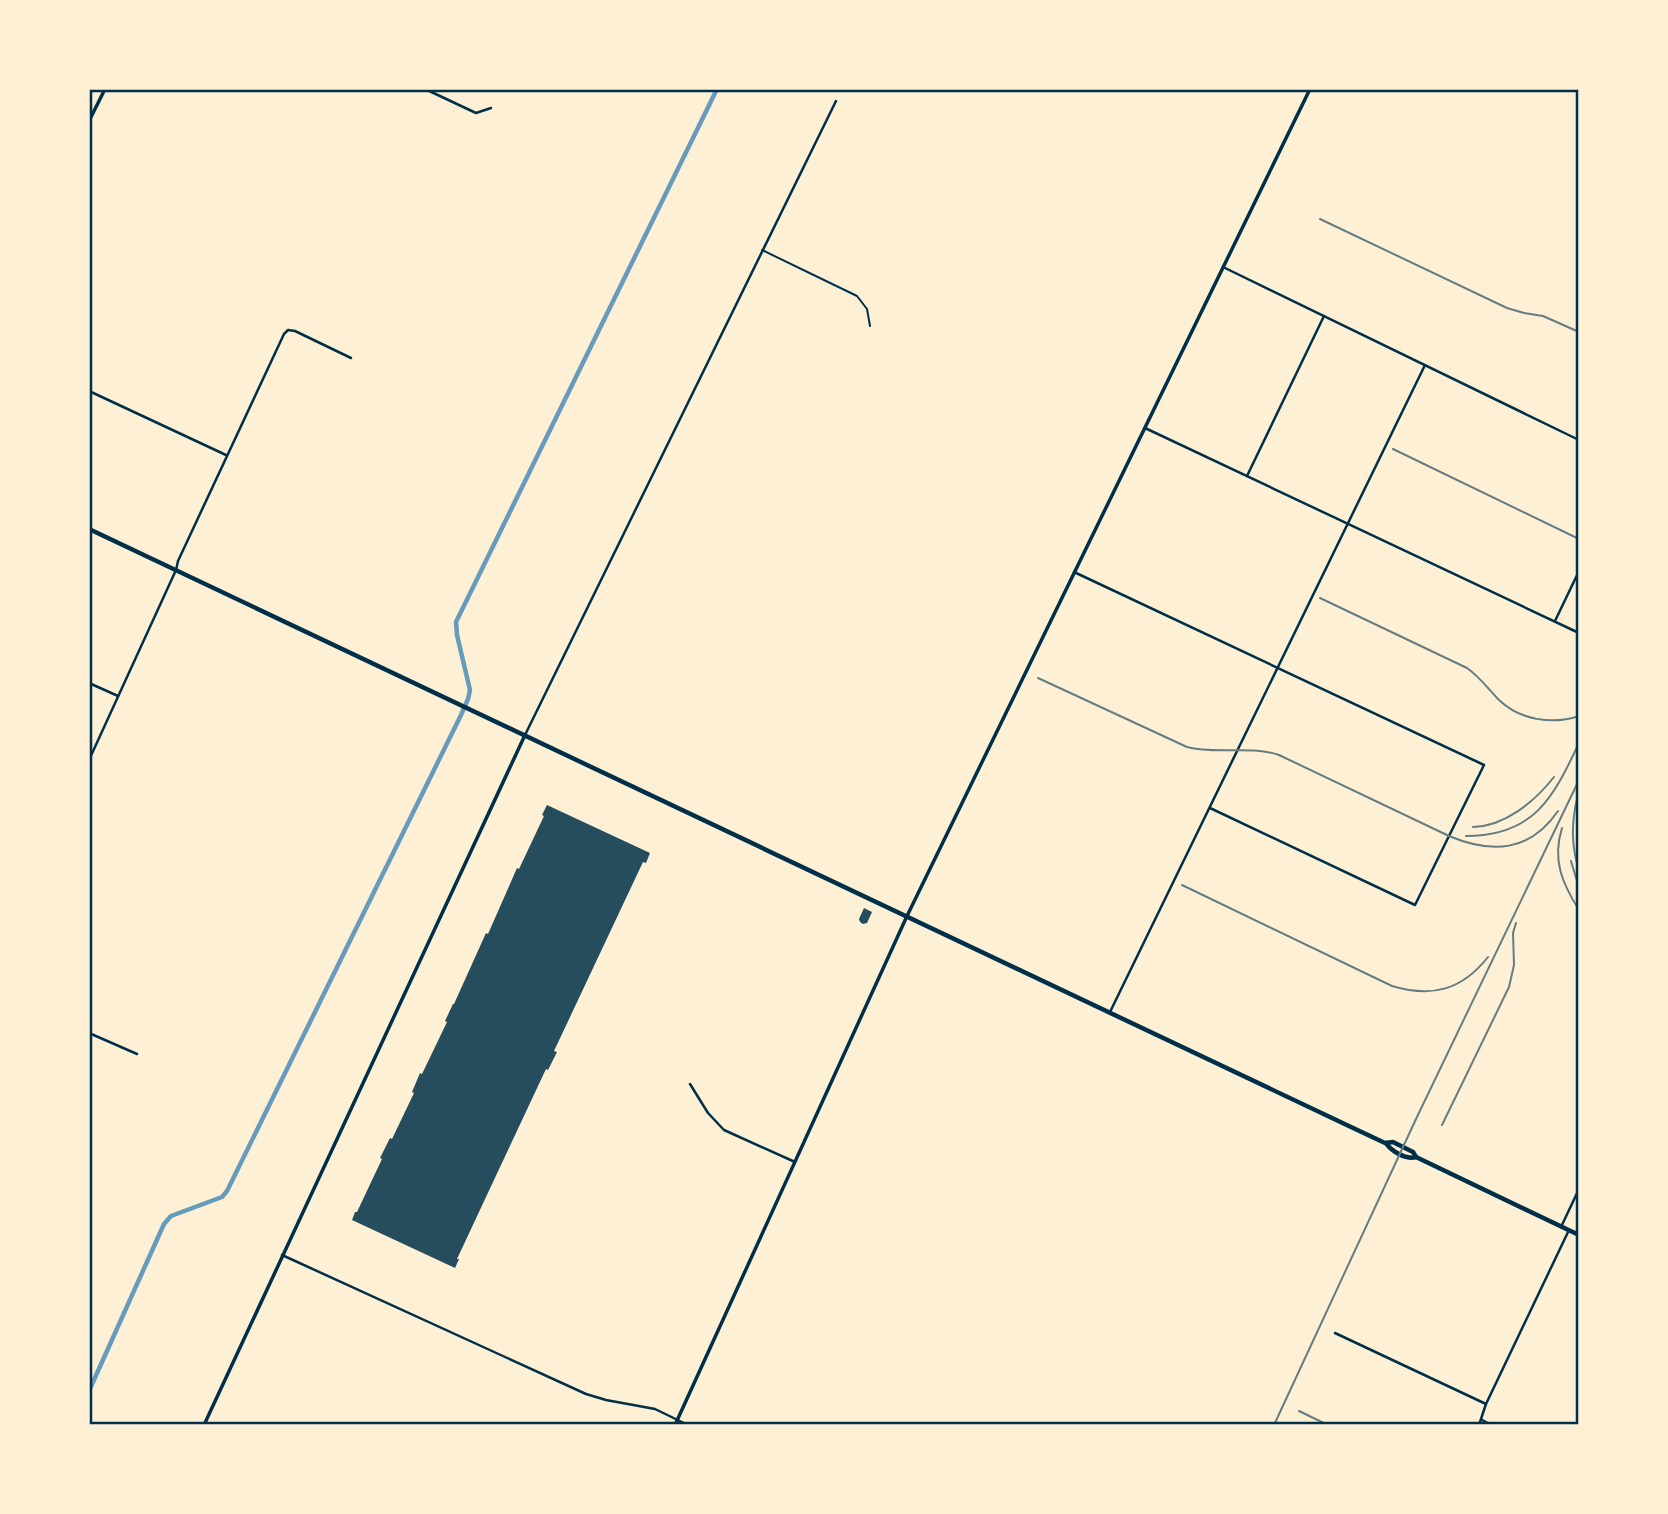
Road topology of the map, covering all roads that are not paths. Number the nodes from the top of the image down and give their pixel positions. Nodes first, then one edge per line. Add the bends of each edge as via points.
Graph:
1 (105, 89) edge
2 (425, 89) edge
3 (1310, 89) edge
4 (836, 101) dead end
5 (491, 108) dead end
6 (89, 121) edge
7 (762, 250) junction
8 (1223, 267) junction
9 (1324, 316) junction
10 (870, 326) dead end
11 (351, 358) dead end
12 (1424, 365) junction
13 (89, 391) edge
14 (1145, 428) junction
15 (1579, 440) edge
16 (227, 456) junction
17 (1247, 476) junction
18 (1348, 523) junction
19 (89, 528) edge
20 (176, 570) junction
21 (1579, 571) edge
22 (1074, 572) junction
23 (1555, 621) junction
24 (1579, 633) edge
25 (1277, 668) junction
26 (89, 683) edge
27 (118, 696) junction
28 (525, 734) junction
29 (89, 760) edge
30 (1210, 808) junction
31 (906, 916) junction
32 (1110, 1012) junction
33 (89, 1033) edge
34 (137, 1054) dead end
35 (690, 1084) dead end
36 (795, 1162) junction
37 (1579, 1189) edge
38 (1561, 1227) junction
39 (1569, 1230) junction
40 (1579, 1235) edge
41 (282, 1255) junction
42 (1335, 1333) dead end
43 (1486, 1404) junction
44 (678, 1419) junction
45 (1481, 1420) junction
46 (204, 1425) edge
47 (675, 1425) edge
48 (688, 1425) edge
49 (1479, 1425) edge
50 (1492, 1425) edge

1 - 6 main road
2 - 5 street via 476,113
3 - 8 main road
4 - 7 street
7 - 10 lane via 857,296 867,309
7 - 28 street
8 - 9 street
8 - 14 main road
9 - 12 street
9 - 17 street
11 - 16 street via 288,330
12 - 15 street
12 - 18 street
13 - 16 street
14 - 17 street
14 - 22 main road
16 - 20 street
17 - 18 street
18 - 23 street
18 - 25 street
19 - 20 main road
20 - 27 street
20 - 28 main road
21 - 23 street
22 - 25 street
22 - 31 main road
23 - 24 street
25 - 30 street
25 - 30 street via 1485,765 1415,905
26 - 27 street
27 - 29 street
28 - 31 main road
28 - 41 main road
30 - 32 street
31 - 32 main road
31 - 36 main road
32 - 38 main road via 1385,1143 1393,1142
33 - 34 street
35 - 36 street via 724,1130
36 - 44 main road
37 - 38 street
38 - 39 main road
39 - 40 main road
39 - 43 street
41 - 44 street via 586,1394 644,1406
41 - 46 main road
42 - 43 street
43 - 45 street
44 - 47 main road
44 - 48 street
45 - 49 street
45 - 50 street

